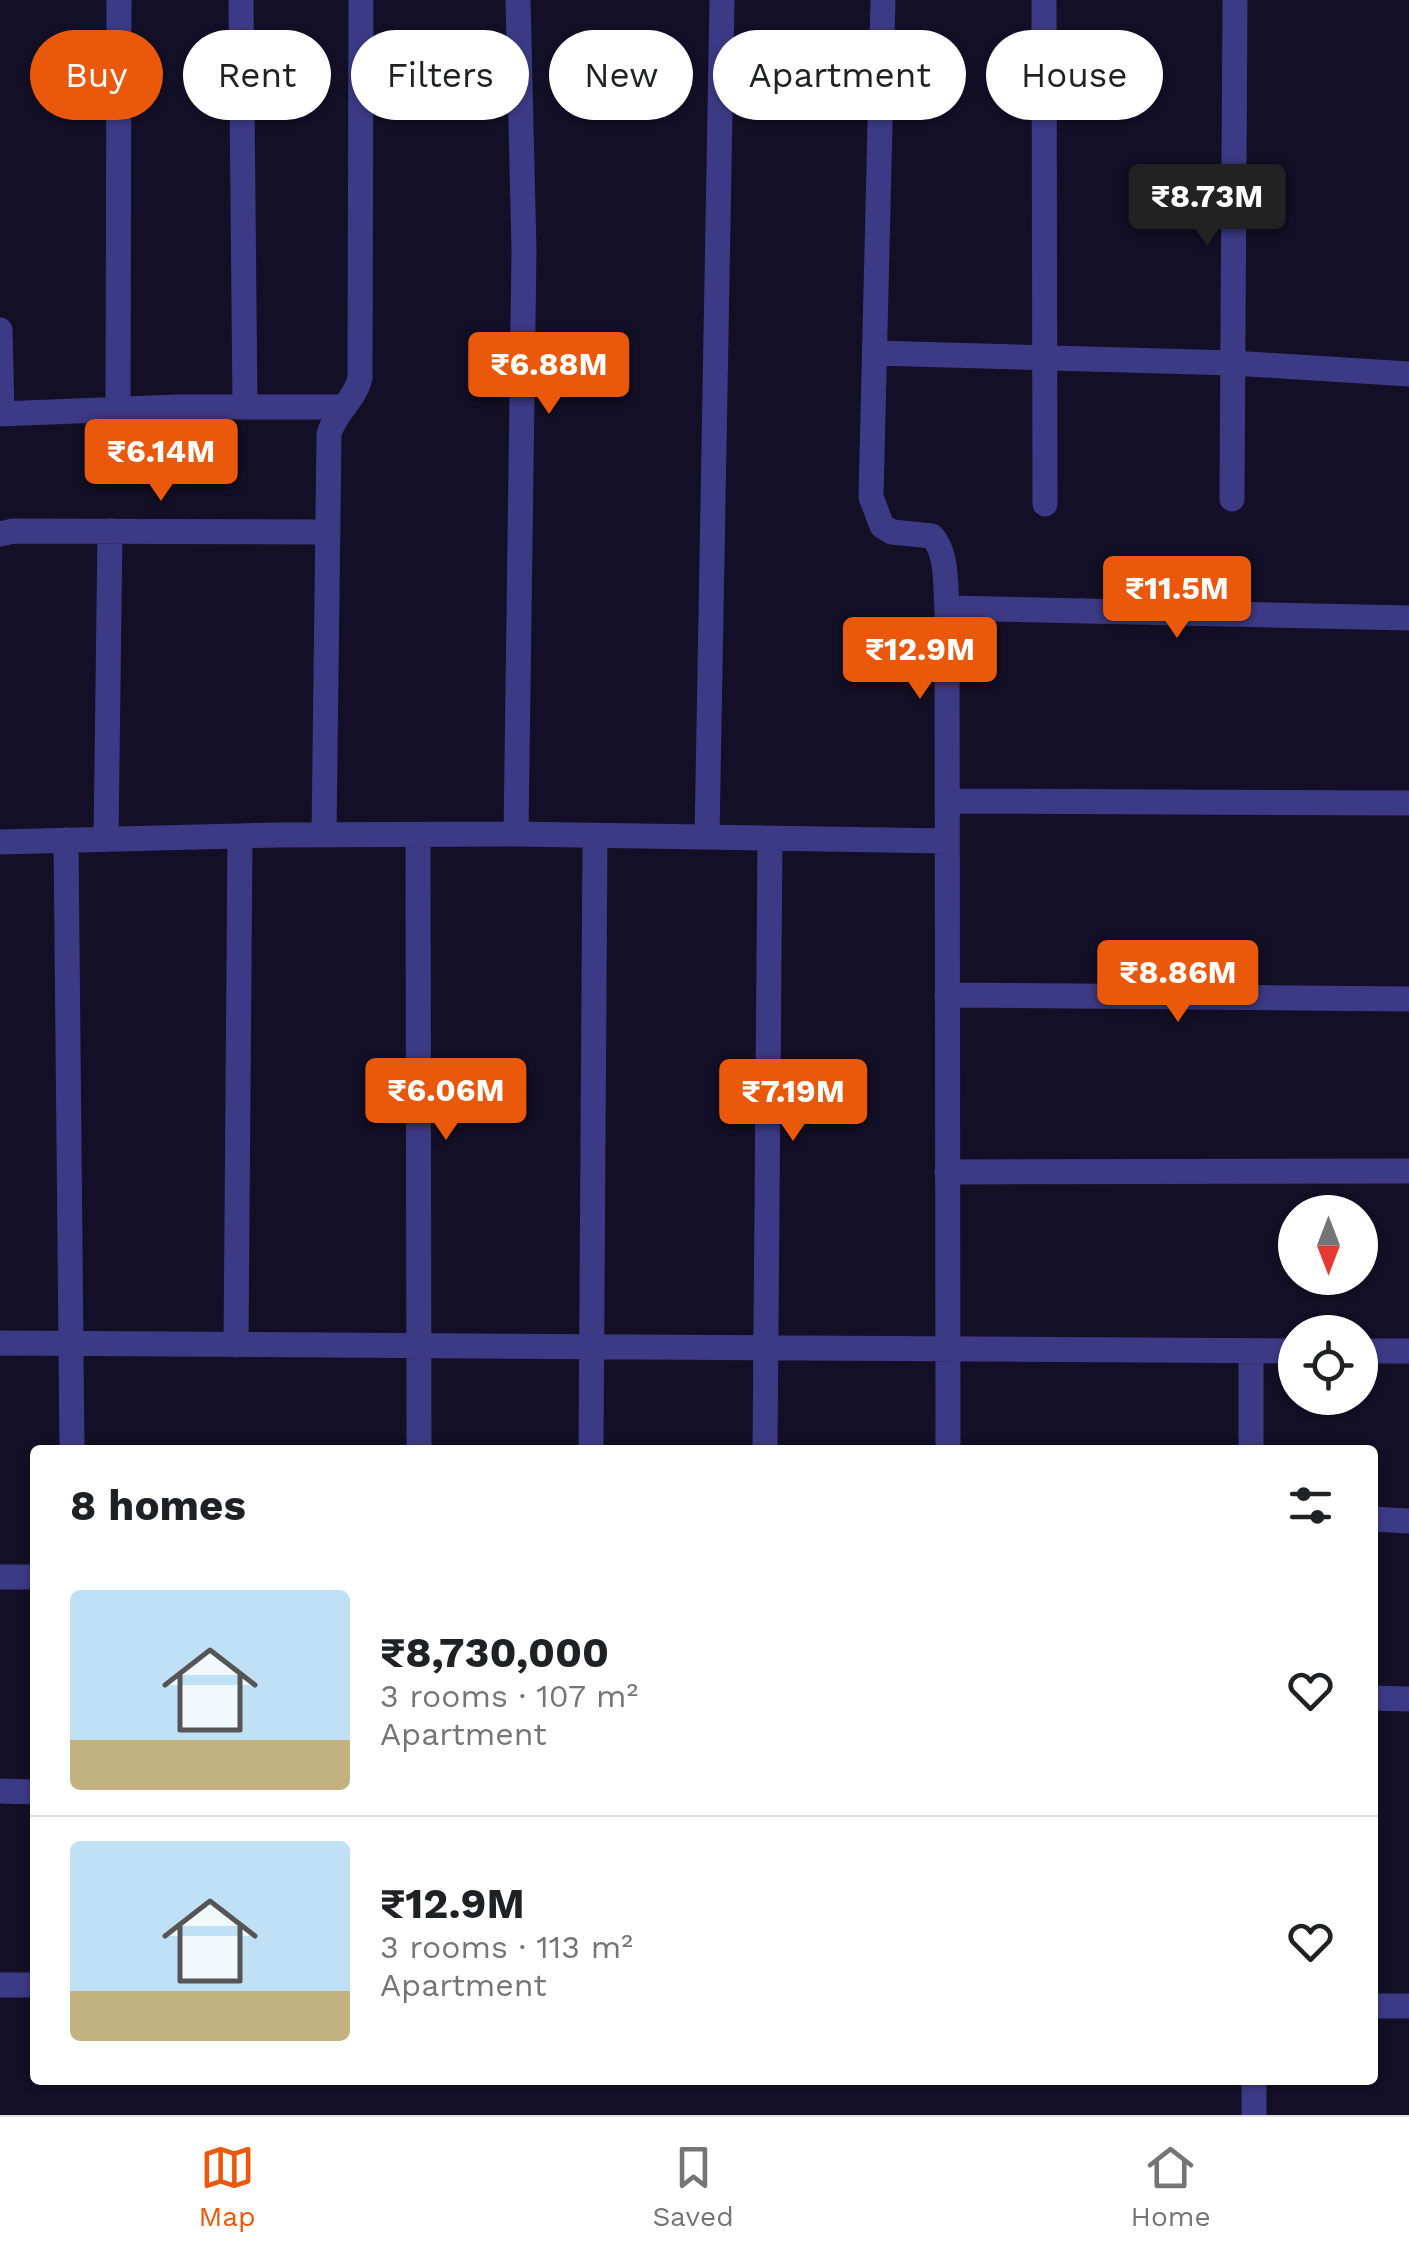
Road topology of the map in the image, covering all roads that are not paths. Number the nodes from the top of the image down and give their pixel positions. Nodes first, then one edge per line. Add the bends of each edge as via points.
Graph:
1 (119, 0) edge
2 (242, 0) edge
3 (362, 0) edge
4 (518, 0) edge
5 (722, 0) edge
6 (883, 0) edge
7 (1044, 0) edge
8 (1236, 0) edge
9 (0, 330) edge
10 (874, 353) junction
11 (1044, 358) junction
12 (1234, 363) junction
13 (1409, 374) edge
14 (245, 407) junction
15 (341, 407) junction
16 (118, 411) junction
17 (1, 414) edge
18 (1232, 499) dead end
19 (1044, 504) dead end
20 (110, 531) junction
21 (328, 532) junction
22 (0, 534) edge
23 (947, 608) junction
24 (1409, 618) edge
25 (947, 801) junction
26 (1409, 803) edge
27 (516, 834) junction
28 (240, 836) junction
29 (324, 836) junction
30 (418, 836) junction
31 (595, 837) junction
32 (707, 837) junction
33 (770, 838) junction
34 (106, 839) junction
35 (66, 840) junction
36 (947, 841) junction
37 (0, 842) edge
38 (947, 995) junction
39 (1409, 999) edge
40 (1409, 1171) edge
41 (947, 1172) junction
42 (0, 1343) edge
43 (68, 1344) junction
44 (236, 1345) junction
45 (420, 1346) junction
46 (592, 1347) junction
47 (763, 1348) junction
48 (948, 1350) junction
49 (1251, 1350) junction
50 (1278, 1351) edge
51 (1378, 1351) edge
52 (1409, 1351) edge
53 (72, 1445) edge
54 (419, 1445) edge
55 (591, 1445) edge
56 (765, 1445) edge
57 (948, 1445) edge
58 (1251, 1445) edge
59 (1378, 1520) edge
60 (1409, 1520) edge
61 (0, 1577) edge
62 (30, 1577) edge
63 (1378, 1698) edge
64 (1409, 1699) edge
65 (0, 1791) edge
66 (30, 1792) edge
67 (0, 1985) edge
68 (30, 1986) edge
69 (1378, 2006) edge
70 (1409, 2006) edge
71 (1254, 2085) edge
72 (1254, 2115) edge

1 - 16 street
2 - 14 street
3 - 15 street via 360,378
4 - 27 street via 524,250
5 - 32 street
6 - 10 street
7 - 11 street
8 - 12 street
9 - 17 street
10 - 11 street
10 - 23 street via 870,497 882,526 936,540
11 - 12 street
11 - 19 street
12 - 13 street
12 - 18 street
14 - 15 street
14 - 16 street
15 - 21 street via 329,434
16 - 17 street
20 - 21 street
20 - 22 street
20 - 34 street
21 - 29 street
23 - 24 street
23 - 25 street
25 - 26 street
25 - 36 street
27 - 30 street
27 - 31 street
28 - 29 street
28 - 34 street
28 - 44 street
29 - 30 street
30 - 45 street
31 - 32 street
31 - 46 street
32 - 33 street
33 - 36 street
33 - 47 street
34 - 35 street
35 - 37 street
35 - 43 street
36 - 38 street
38 - 39 street
38 - 41 street
40 - 41 street
41 - 48 street
42 - 43 street
43 - 44 street
43 - 53 street
44 - 45 street
45 - 46 street
45 - 54 street
46 - 47 street
46 - 55 street
47 - 48 street
47 - 56 street
48 - 49 street
48 - 57 street
49 - 50 street
49 - 58 street
51 - 52 street
59 - 60 street
61 - 62 street
63 - 64 street
65 - 66 street
67 - 68 street
69 - 70 street
71 - 72 street

